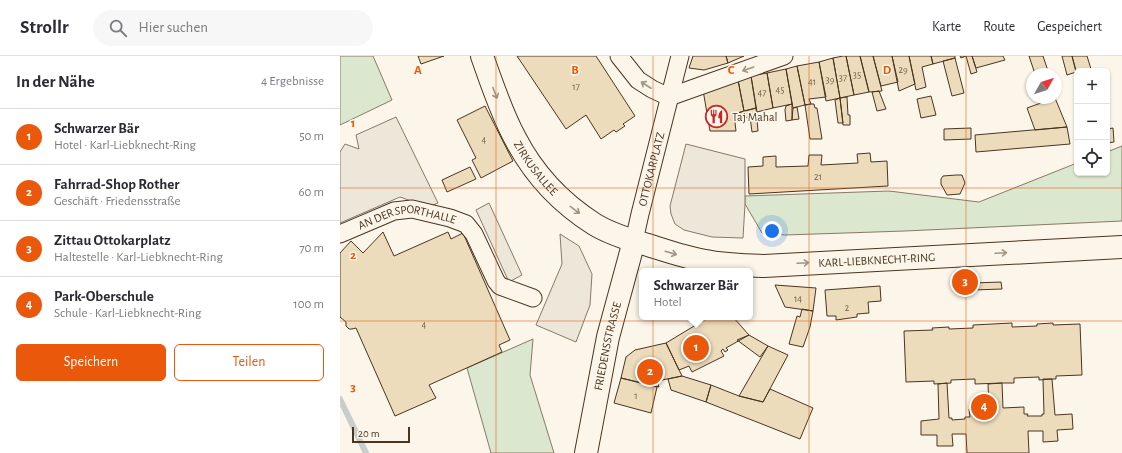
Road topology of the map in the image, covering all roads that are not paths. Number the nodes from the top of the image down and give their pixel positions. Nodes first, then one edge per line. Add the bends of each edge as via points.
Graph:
1 (482, 56) edge
2 (619, 56) edge
3 (680, 56) edge
4 (784, 56) edge
5 (669, 97) junction
6 (340, 234) edge
7 (634, 241) junction
8 (1122, 247) edge
9 (533, 298) dead end
10 (586, 453) edge

1 -> 7 main road, ZIRKUSALLEE via 504,115 533,167 552,190 573,209 595,225
5 -> 2 street via 638,80
3 - 5 street, OTTOKARPLATZ
4 -> 5 street
5 - 7 street, OTTOKARPLATZ
6 - 9 street, AN DER SPORTHALLE via 394,211 412,209 450,218 466,224 474,234 500,286
7 -> 8 main road, KARL-LIEBKNECHT-RING via 706,261 764,266
7 - 10 main road, FRIEDENSSTRASSE via 608,337

